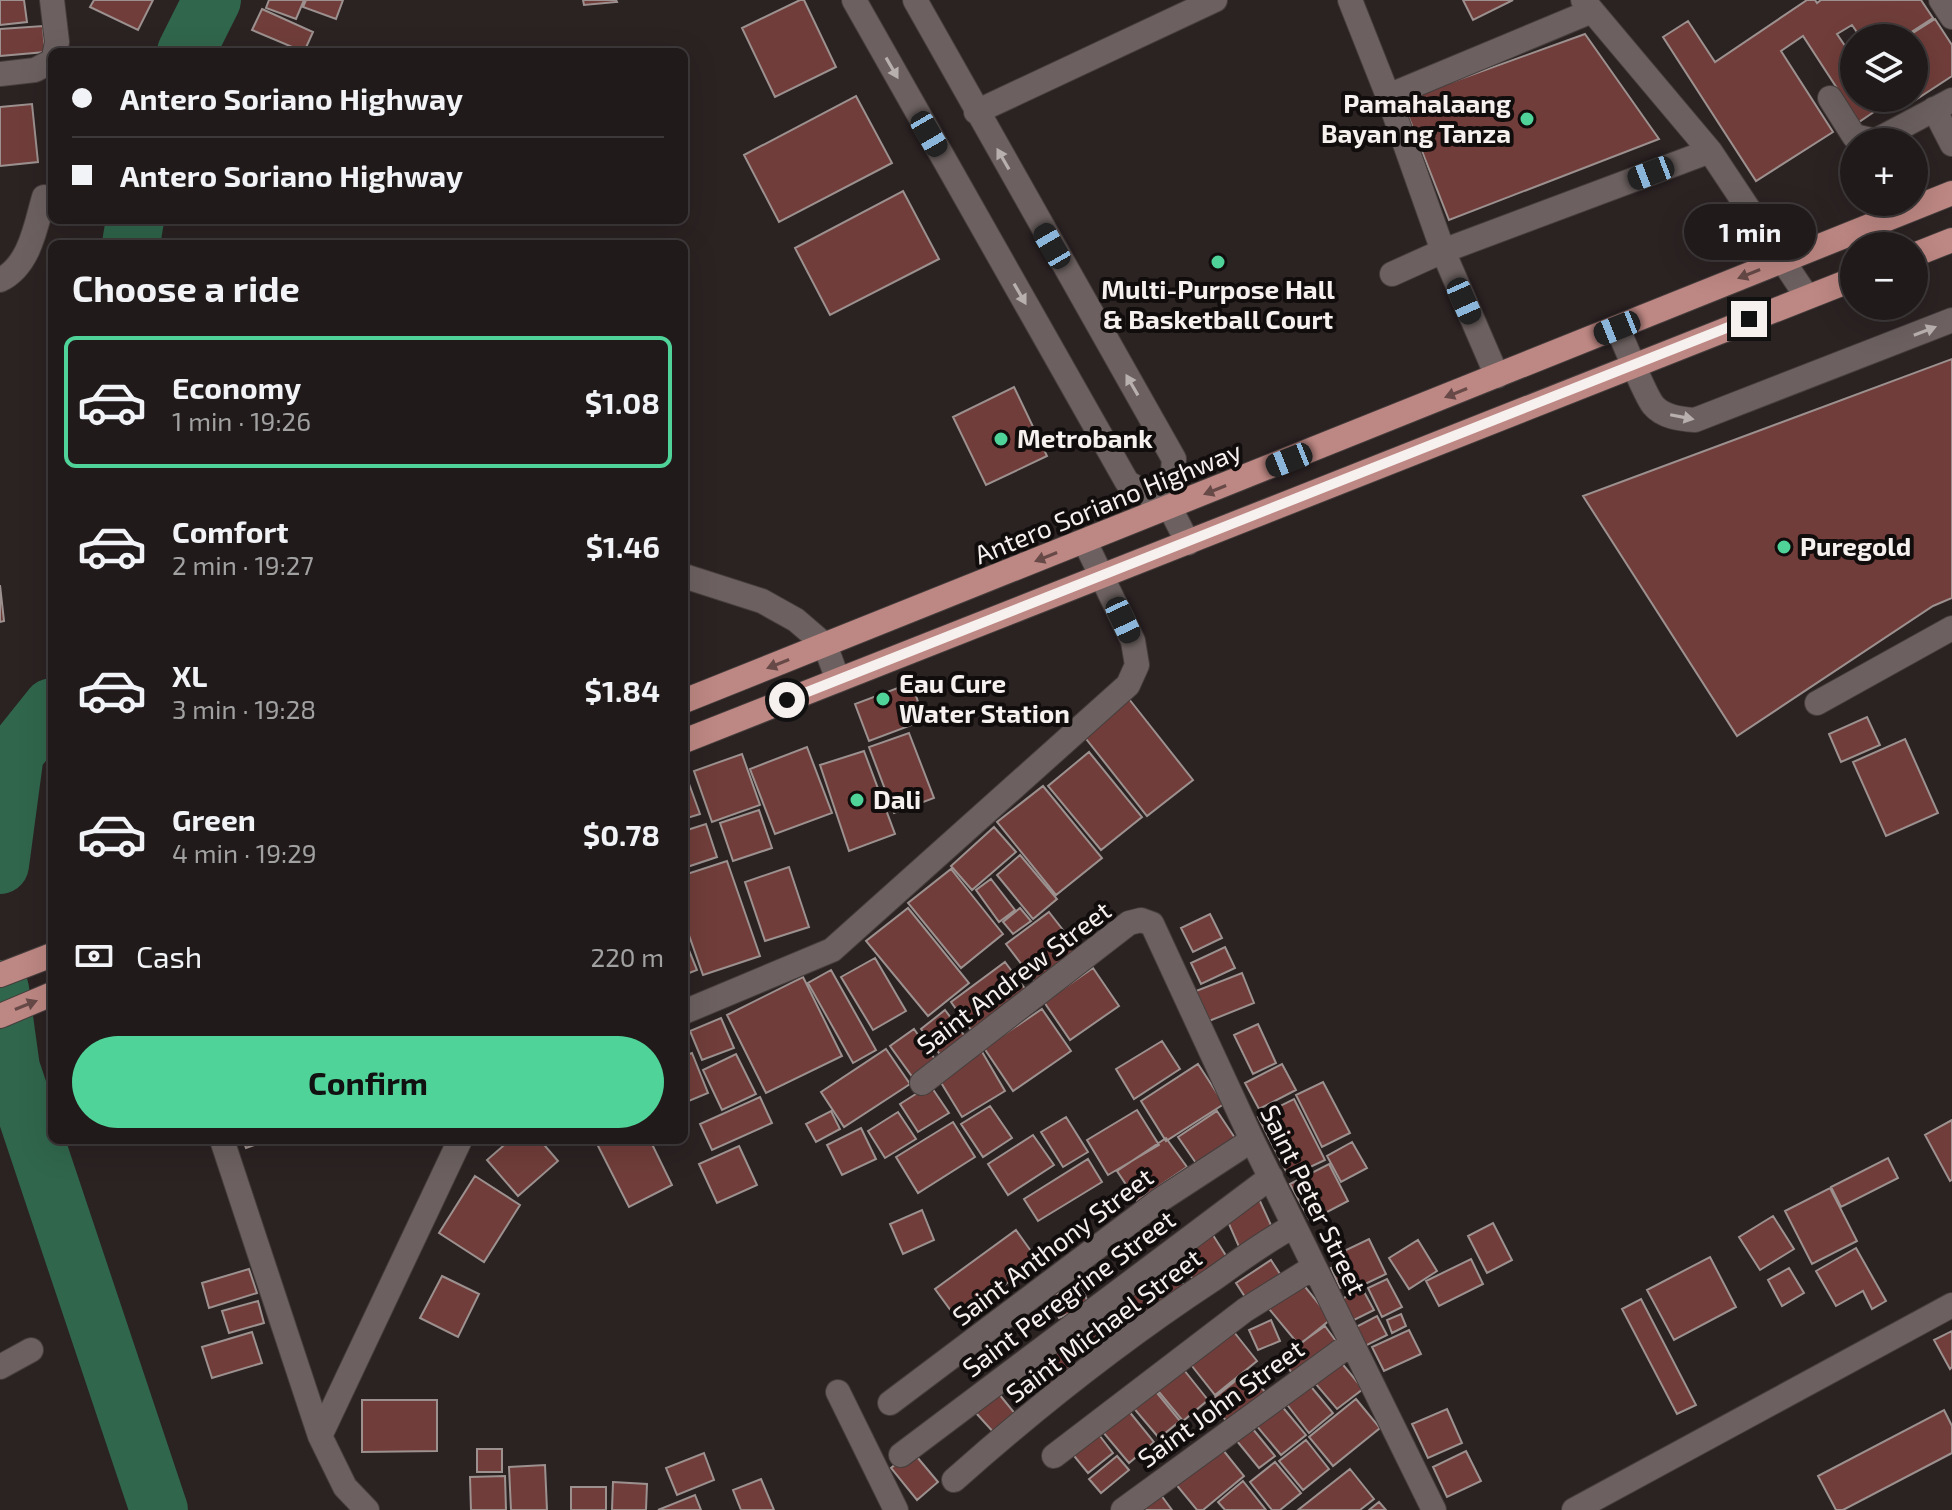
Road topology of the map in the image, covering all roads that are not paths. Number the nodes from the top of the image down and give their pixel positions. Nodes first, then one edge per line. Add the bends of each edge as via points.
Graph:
1 (52, 0) edge
2 (854, 0) edge
3 (915, 0) edge
4 (1215, 0) edge
5 (1350, 0) edge
6 (1941, 0) edge
7 (1588, 6) edge
8 (1952, 17) edge
9 (56, 48) edge
10 (48, 63) edge
11 (0, 74) edge
12 (1388, 96) junction
13 (1830, 98) dead end
14 (1943, 104) edge
15 (976, 112) junction
16 (1952, 144) edge
17 (1710, 151) junction
18 (1952, 193) edge
19 (44, 197) dead end
20 (1952, 240) edge
21 (1928, 249) edge
22 (1443, 251) junction
23 (1785, 260) junction
24 (1392, 274) dead end
25 (0, 280) edge
26 (1840, 284) edge
27 (1807, 297) junction
28 (1952, 320) edge
29 (1617, 328) junction
30 (1634, 364) junction
31 (1497, 376) junction
32 (1170, 508) junction
33 (1085, 542) junction
34 (1188, 543) junction
35 (688, 577) edge
36 (1103, 577) junction
37 (1952, 628) edge
38 (825, 645) junction
39 (838, 680) junction
40 (688, 699) edge
41 (1817, 703) dead end
42 (688, 739) edge
43 (1141, 920) joint
44 (48, 957) edge
45 (0, 975) edge
46 (48, 996) edge
47 (688, 1010) edge
48 (0, 1016) edge
49 (922, 1083) dead end
50 (1252, 1140) junction
51 (223, 1144) edge
52 (458, 1144) edge
53 (1271, 1177) junction
54 (1294, 1226) junction
55 (1314, 1267) junction
56 (1952, 1305) edge
57 (1352, 1343) junction
58 (31, 1350) dead end
59 (0, 1367) edge
60 (838, 1392) dead end
61 (890, 1403) dead end
62 (320, 1436) junction
63 (901, 1455) dead end
64 (1054, 1456) dead end
65 (954, 1480) dead end
66 (367, 1510) edge
67 (896, 1510) edge
68 (1123, 1510) edge
69 (1434, 1510) edge
70 (1574, 1510) edge

1 - 9 street
2 -> 32 street via 1127,482
3 - 15 street
4 - 15 street
5 - 12 street
6 - 8 street
7 - 12 street
7 - 17 street
10 - 11 street
12 - 22 street
13 - 14 street via 1854,136 1875,141
14 - 16 street
32 -> 15 street via 1174,459
17 - 22 street
17 - 23 street
18 - 23 main road, Antero Soriano Highway
19 - 25 street via 20,264
20 - 21 main road
22 - 24 street
22 - 31 street
23 - 27 street
23 -> 29 main road, Antero Soriano Highway
26 - 27 main road
27 - 30 main road
30 -> 28 street via 1653,404 1679,419 1695,420
29 - 30 street
29 - 31 main road, Antero Soriano Highway
30 - 34 main road
31 -> 32 main road, Antero Soriano Highway
32 - 33 main road, Antero Soriano Highway
32 - 34 street
33 - 36 street
33 -> 38 main road, Antero Soriano Highway
34 - 36 main road
35 - 38 street via 762,601
36 - 39 main road
36 - 47 street via 1133,641 1137,665 1128,685 832,950
37 - 41 street
38 - 39 street
38 -> 40 main road, Antero Soriano Highway
39 - 42 main road
43 - 49 street, Saint Andrew Street via 1083,957
43 - 50 street, Saint Peter Street via 1152,924
44 - 45 main road
48 -> 46 main road
50 - 53 street, Saint Peter Street
50 - 61 street, Saint Anthony Street via 1160,1200
51 - 62 street
52 - 62 street
53 - 54 street, Saint Peter Street
53 - 63 street, Saint Peregrine Street
54 - 55 street, Saint Peter Street
54 - 65 street, Saint Michael Street via 1135,1333
55 - 57 street, Saint Peter Street
55 - 64 street via 1245,1310
56 - 70 street
57 - 68 street, Saint John Street
57 - 69 street, Saint Peter Street
58 - 59 street
60 - 67 street
62 - 66 street via 345,1487

